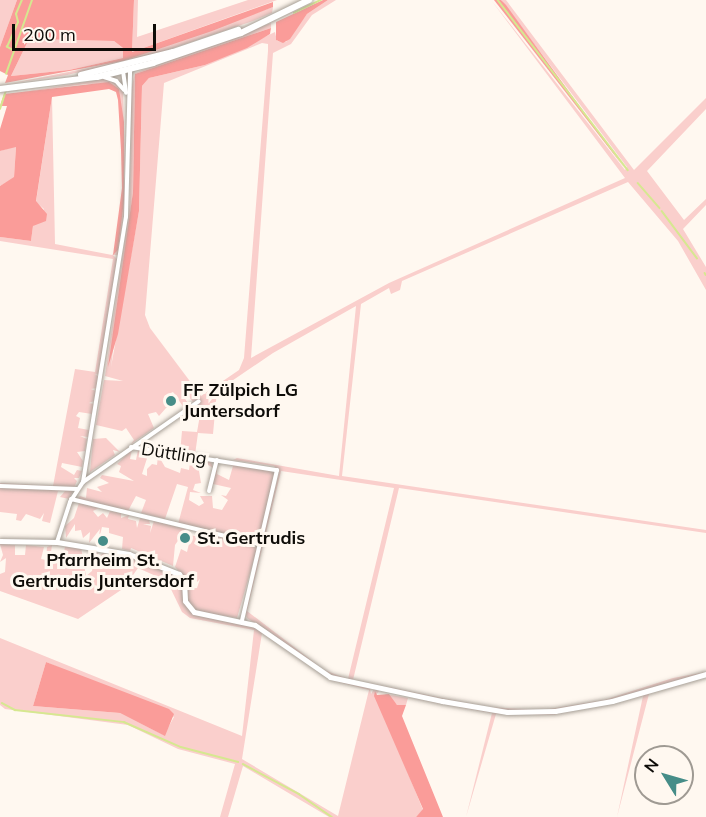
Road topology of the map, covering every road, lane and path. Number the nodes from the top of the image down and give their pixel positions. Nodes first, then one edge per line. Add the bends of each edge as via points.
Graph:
1 (309, 0) edge
2 (126, 68) junction
3 (97, 77) junction
4 (47, 83) junction
5 (0, 89) edge
6 (126, 93) junction
7 (128, 99) junction
8 (199, 401) dead end
9 (131, 447) junction
10 (217, 460) junction
11 (83, 482) junction
12 (0, 486) edge
13 (77, 489) junction
14 (209, 491) dead end
15 (71, 499) junction
16 (0, 542) edge
17 (57, 542) junction
18 (259, 544) junction
19 (242, 621) junction
20 (706, 674) edge

1 - 2 main road via 212,45
2 - 3 main road
2 - 4 main road
2 - 6 street
2 - 7 street
3 - 4 main road
3 - 6 street via 113,79
4 - 5 main road
6 - 7 street
7 - 11 street via 127,208
8 - 9 street
9 - 10 street, Düttling
9 - 11 street
10 - 14 street, Düttling
10 - 18 street, Düttling via 277,471
11 - 13 street
12 - 13 street
13 - 15 street
15 - 17 street
15 - 18 street
16 - 17 street
17 - 19 street via 115,549 173,570 183,580 186,601 192,610
18 - 19 street, Düttling
19 - 20 street via 266,631 333,678 500,711 555,711 604,703

